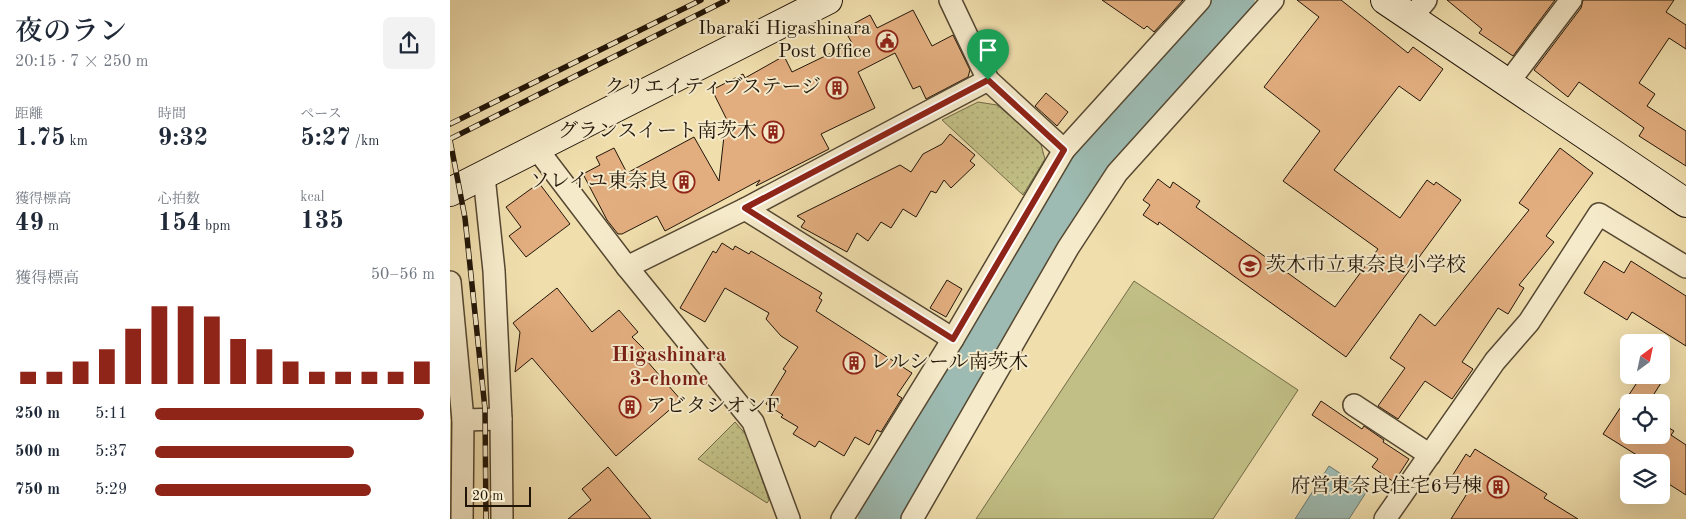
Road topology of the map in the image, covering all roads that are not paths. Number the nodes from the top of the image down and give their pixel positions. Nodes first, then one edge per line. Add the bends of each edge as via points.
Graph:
1 (828, 0) edge
2 (950, 0) edge
3 (1200, 0) edge
4 (1273, 0) edge
5 (1385, 0) edge
6 (1571, 0) edge
7 (1418, 9) edge
8 (988, 80) junction
9 (1508, 83) junction
10 (536, 149) junction
11 (1064, 150) junction
12 (484, 176) junction
13 (450, 192) edge
14 (1686, 203) edge
15 (745, 208) junction
16 (1686, 266) edge
17 (627, 267) junction
18 (450, 282) edge
19 (953, 339) junction
20 (1354, 405) dead end
21 (501, 419) junction
22 (463, 420) junction
23 (1430, 455) junction
24 (462, 519) edge
25 (502, 519) edge
26 (788, 519) edge
27 (842, 519) edge
28 (912, 519) edge
29 (1386, 519) edge

1 - 10 street
2 - 8 street
3 - 11 street
4 - 28 street via 1117,173 1068,248
5 - 7 street
6 - 9 street
7 - 9 street
8 - 11 street
8 - 15 street
9 - 14 street
10 - 12 street
10 - 17 street
11 - 19 street
12 - 13 street
12 - 21 street via 494,271
15 - 17 street
15 - 19 street
16 - 23 street via 1599,214 1529,322 1495,361
17 - 26 street via 753,422
18 - 22 street
19 - 27 street
20 - 23 street
21 - 22 street
21 - 25 street
22 - 24 street
23 - 29 street

